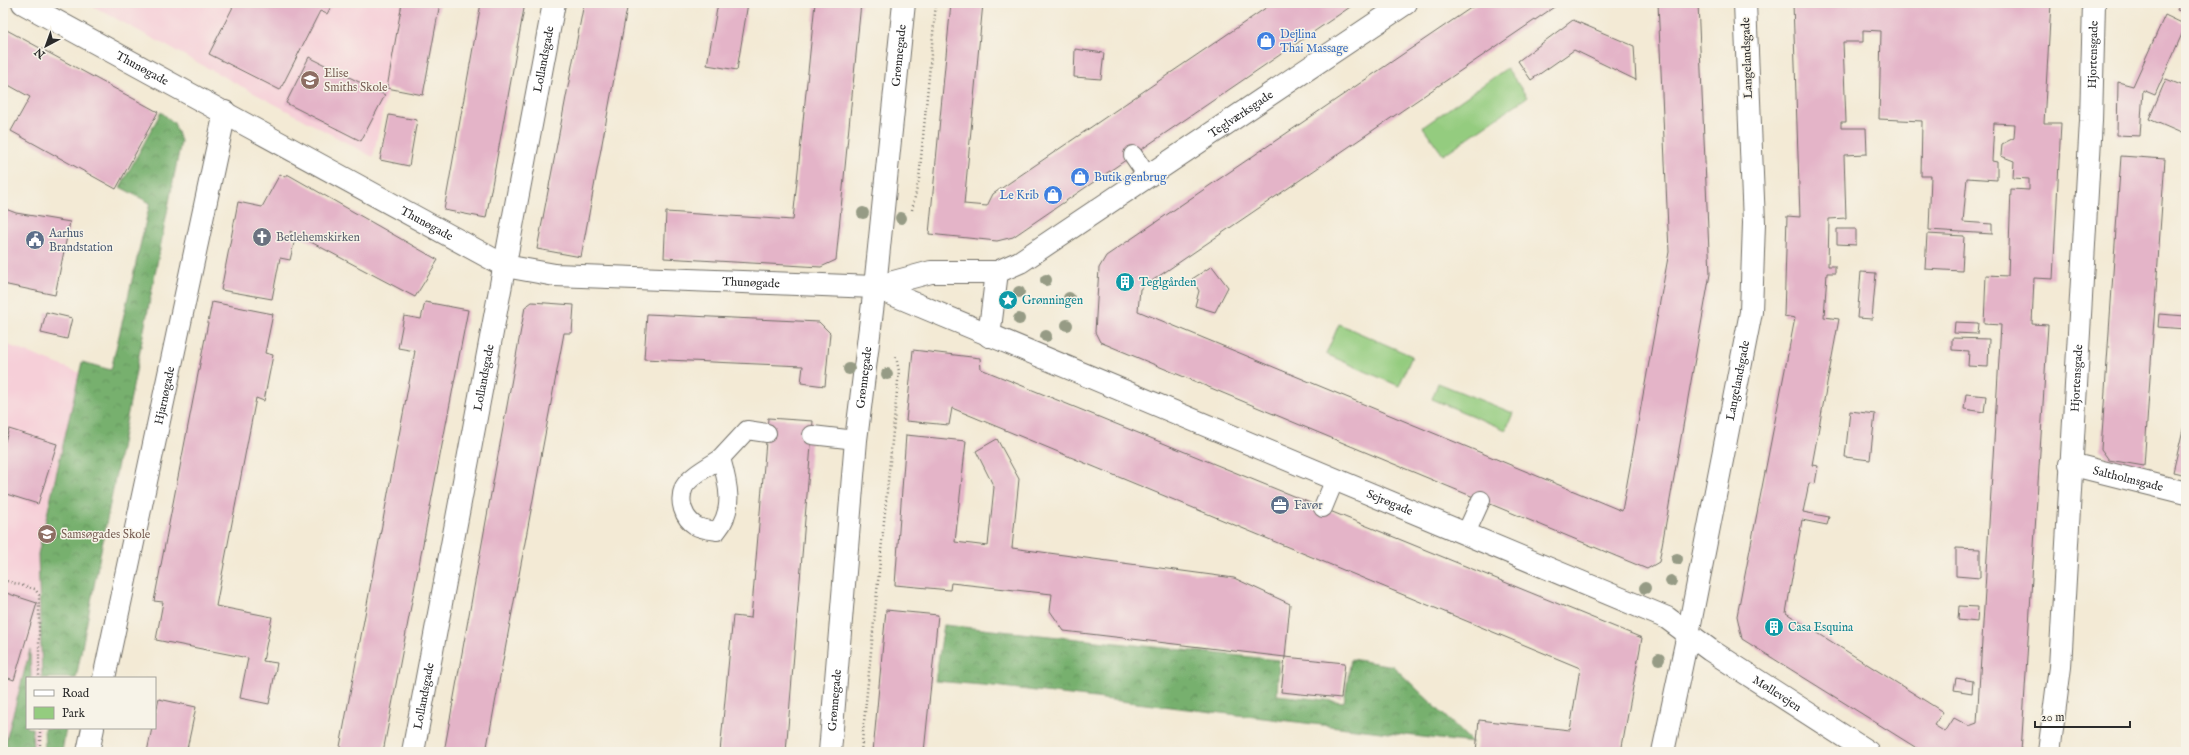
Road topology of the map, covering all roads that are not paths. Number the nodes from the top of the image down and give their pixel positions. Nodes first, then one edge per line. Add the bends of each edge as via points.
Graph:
1 (23, 3) edge
2 (554, 3) edge
3 (904, 3) edge
4 (1406, 3) edge
5 (1745, 3) edge
6 (2094, 3) edge
7 (225, 112) junction
8 (1133, 155) dead end
9 (1148, 177) junction
10 (505, 266) junction
11 (997, 272) junction
12 (875, 287) junction
13 (989, 336) junction
14 (767, 432) dead end
15 (812, 435) dead end
16 (856, 440) junction
17 (721, 458) dead end
18 (2070, 464) junction
19 (1335, 479) junction
20 (2186, 493) edge
21 (1481, 500) dead end
22 (1323, 508) dead end
23 (1466, 533) junction
24 (1688, 634) junction
25 (104, 677) edge
26 (93, 729) edge
27 (88, 752) edge
28 (413, 752) edge
29 (830, 752) edge
30 (1663, 752) edge
31 (1868, 752) edge
32 (2049, 752) edge

1 - 7 street, Thunøgade
2 - 10 street, Lollandsgade
3 - 12 street, Grønnegade
4 - 9 street, Teglværksgade
5 - 24 street, Langelandsgade via 1754,222 1751,312
6 - 18 street, Hjortensgade via 2091,121
7 - 10 street, Thunøgade
7 - 25 street, Hjarnøgade
8 - 9 lane
9 - 11 street, Teglværksgade via 1020,262
10 - 12 street, Thunøgade via 555,275
10 - 28 street, Lollandsgade
11 - 12 street via 932,272
11 - 13 street
12 - 13 street
12 - 16 street, Grønnegade
13 - 19 street, Sejrøgade
14 - 17 lane via 747,430
15 - 16 lane
16 - 29 street, Grønnegade
18 - 20 street, Saltholmsgade
18 - 32 street, Hjortensgade via 2060,666
19 - 22 lane
19 - 23 street, Sejrøgade
21 - 23 lane
23 - 24 street, Sejrøgade via 1667,618
24 - 30 street, Langelandsgade
24 - 31 street, Møllevejen
26 - 27 street

